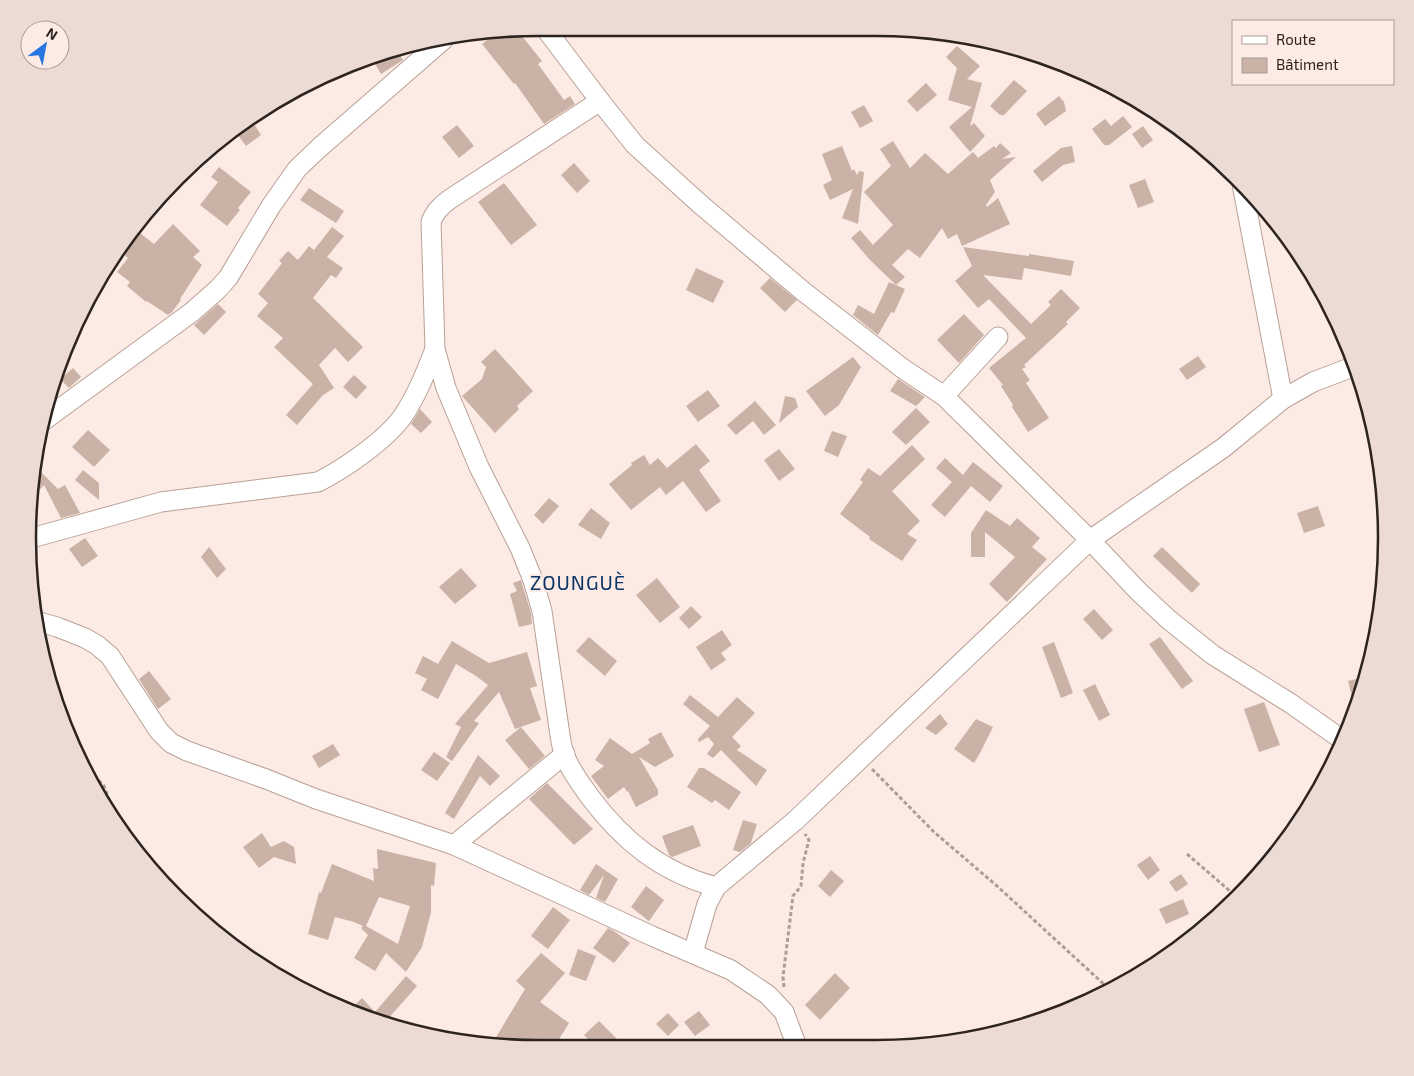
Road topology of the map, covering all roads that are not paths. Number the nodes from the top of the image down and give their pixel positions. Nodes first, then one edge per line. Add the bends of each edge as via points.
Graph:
1 (551, 36) edge
2 (435, 47) edge
3 (600, 101) junction
4 (1245, 198) edge
5 (998, 337) dead end
6 (435, 349) junction
7 (1348, 369) edge
8 (944, 396) junction
9 (1283, 399) junction
10 (52, 415) edge
11 (36, 537) edge
12 (1090, 540) junction
13 (44, 624) edge
14 (1337, 736) edge
15 (565, 754) junction
16 (454, 845) junction
17 (716, 887) junction
18 (693, 953) junction
19 (794, 1040) edge

1 - 3 street
2 - 10 street via 297,169 228,278 217,290 192,312
3 - 6 street via 450,199 434,214 431,222
3 - 8 street via 635,145 700,204 804,292 902,368
4 - 9 street
5 - 8 street
6 - 11 street via 403,417 338,472 318,482 161,502
6 - 15 street via 446,388 533,580 542,611
7 - 9 street via 1312,382
8 - 12 street
9 - 12 street via 1223,448
12 - 14 street via 1168,619 1213,654
12 - 17 street via 796,820
13 - 16 street via 86,638 110,656 159,731 179,748 316,799
15 - 16 street
15 - 17 street via 576,778 627,839 665,866
16 - 18 street
17 - 18 street via 707,904
18 - 19 street via 731,970 768,995 784,1012

